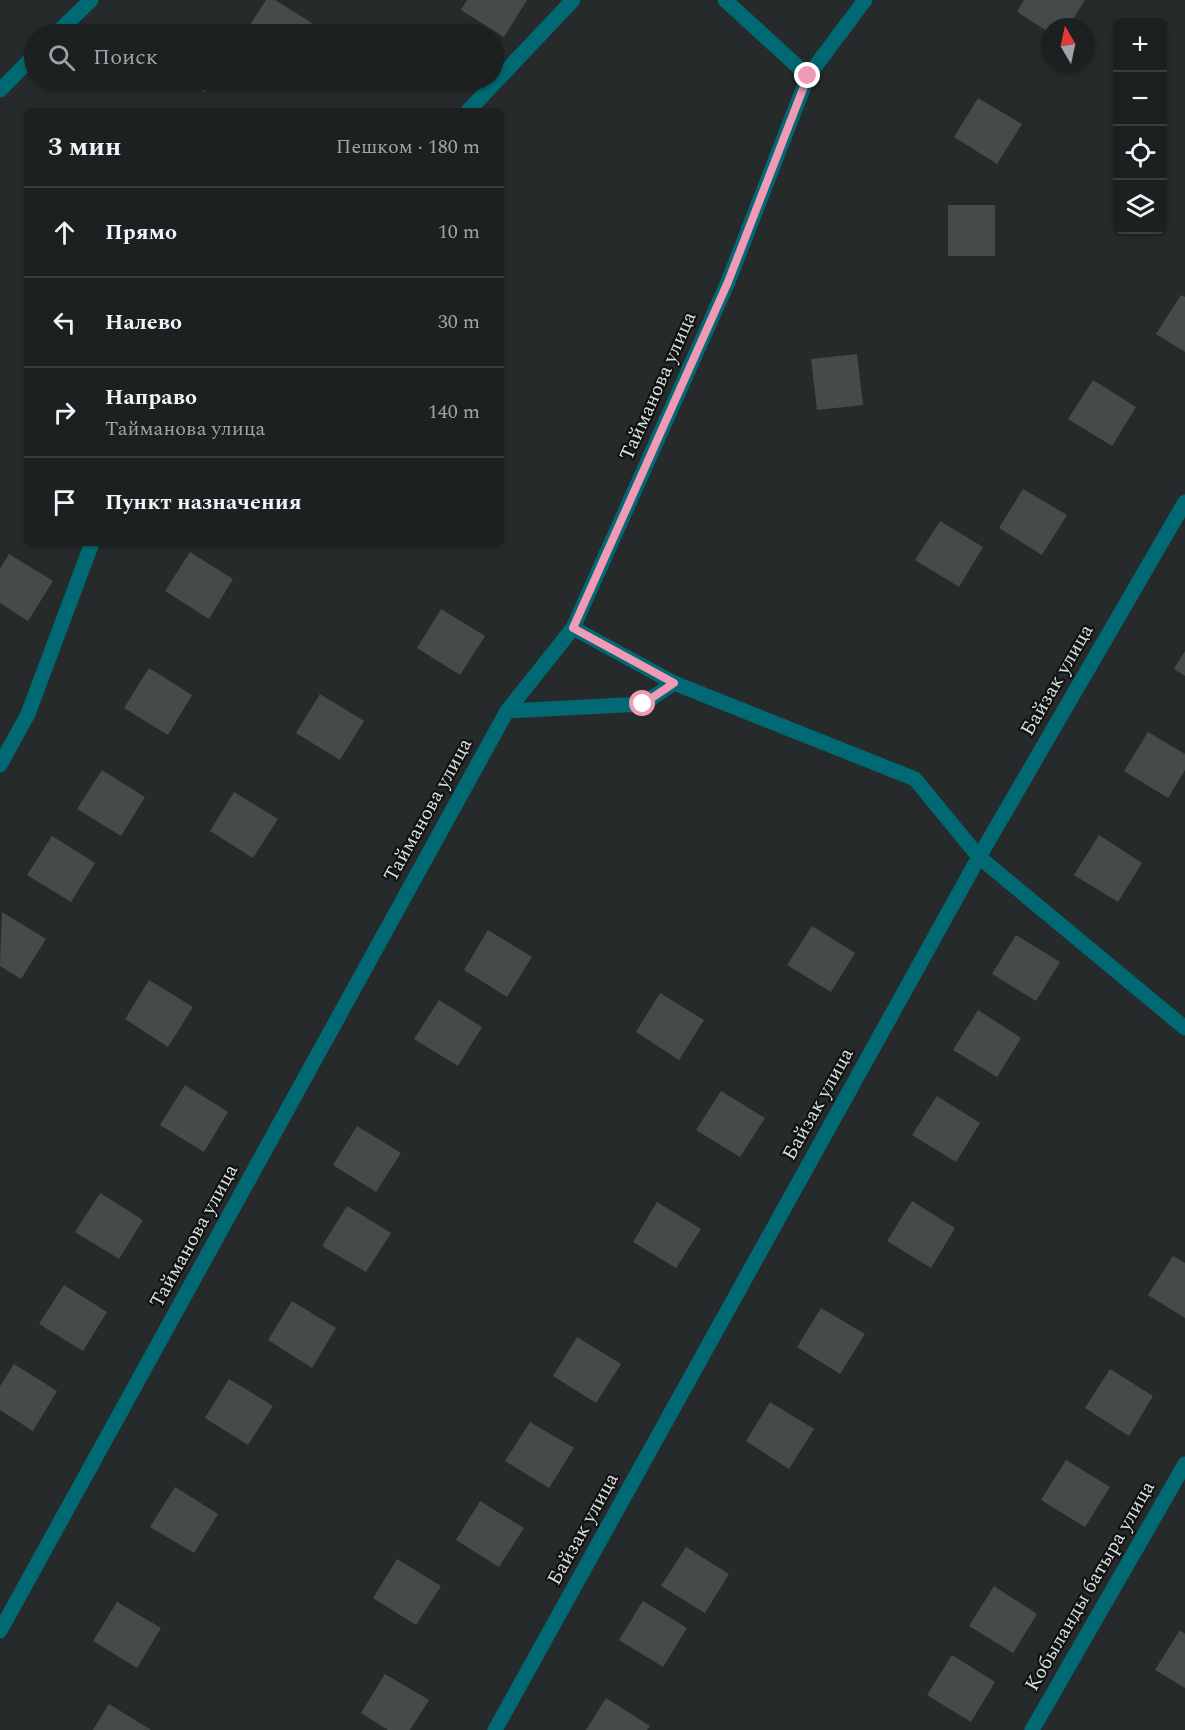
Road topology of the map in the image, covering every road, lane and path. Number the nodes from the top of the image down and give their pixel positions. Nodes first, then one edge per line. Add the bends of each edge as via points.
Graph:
1 (92, 0) edge
2 (573, 0) edge
3 (725, 0) edge
4 (865, 0) edge
5 (67, 24) edge
6 (24, 66) edge
7 (504, 73) edge
8 (808, 76) junction
9 (0, 90) edge
10 (488, 90) edge
11 (471, 108) edge
12 (1185, 502) edge
13 (91, 546) edge
14 (573, 628) junction
15 (674, 683) junction
16 (507, 711) junction
17 (0, 765) edge
18 (979, 857) junction
19 (1185, 1028) edge
20 (1185, 1464) edge
21 (0, 1631) edge
22 (495, 1730) edge
23 (1032, 1730) edge

1 - 5 street
2 - 7 street
3 - 8 street
4 - 8 street, Тайманова улица
6 - 9 street
8 - 14 street, Тайманова улица via 728,282
10 - 11 street
12 - 18 street, Байзак улица
13 - 17 street via 28,714
14 - 15 street
14 - 16 street, Тайманова улица
15 - 16 street via 643,704
15 - 18 street via 915,779
16 - 21 street, Тайманова улица
18 - 19 street
18 - 22 street, Байзак улица
20 - 23 street, Кобыланды батыра улица

